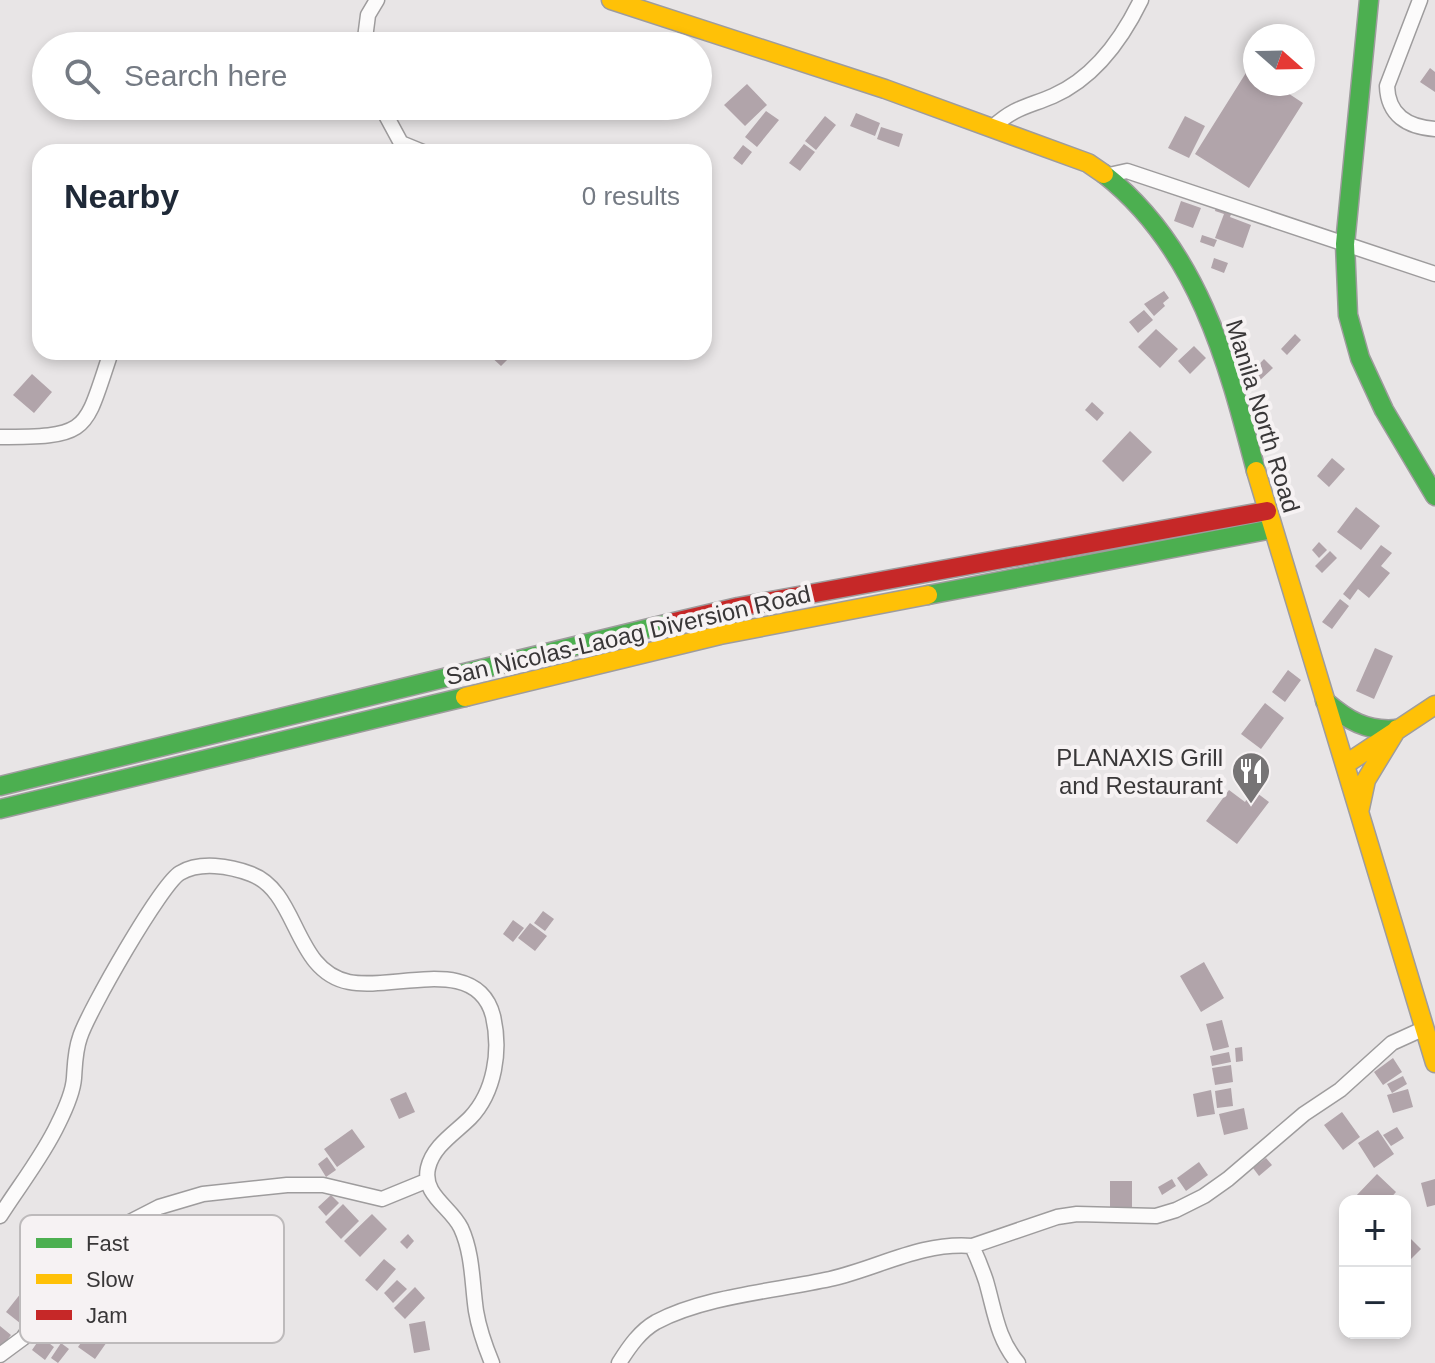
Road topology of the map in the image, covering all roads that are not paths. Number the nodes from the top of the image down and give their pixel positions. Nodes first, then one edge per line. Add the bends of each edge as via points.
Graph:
1 (377, 0) edge
2 (611, 0) edge
3 (1141, 0) edge
4 (1369, 0) edge
5 (1420, 0) edge
6 (366, 32) edge
7 (710, 32) edge
8 (712, 33) edge
9 (389, 120) edge
10 (993, 127) junction
11 (1435, 129) edge
12 (403, 144) edge
13 (1109, 175) junction
14 (1345, 244) junction
15 (1435, 274) edge
16 (109, 360) edge
17 (0, 437) edge
18 (1435, 496) edge
19 (1269, 520) junction
20 (1325, 701) junction
21 (1435, 705) edge
22 (1397, 729) junction
23 (1346, 764) junction
24 (0, 786) edge
25 (0, 809) edge
26 (1359, 811) junction
27 (1425, 1028) junction
28 (1435, 1063) edge
29 (426, 1181) junction
30 (143, 1215) edge
31 (0, 1216) edge
32 (972, 1246) junction
33 (20, 1340) edge
34 (0, 1355) edge
35 (492, 1363) edge
36 (619, 1363) edge
37 (1018, 1363) edge

1 - 6 street
2 - 7 main road, Manila North Road
3 - 10 street via 1111,51 1082,77 1053,96 1010,112
4 - 14 main road
5 - 11 street via 1392,71 1387,99 1396,115
8 - 10 main road, Manila North Road
9 - 12 street
10 - 13 main road, Manila North Road
13 - 14 street via 1127,171
13 - 19 main road, Manila North Road via 1147,214 1192,280 1230,376
14 - 15 street
14 - 18 main road via 1348,315 1360,358
16 - 17 street via 95,405 82,426 56,435
19 - 20 main road, Manila North Road
19 - 24 main road, San Nicolas-Laoag Diversion Road via 738,607
19 - 25 main road, San Nicolas-Laoag Diversion Road via 720,635
20 - 22 main road via 1364,728
20 - 23 main road, Manila North Road
21 - 22 main road
22 - 23 main road
22 - 26 main road via 1366,780
23 - 26 main road, Manila North Road
26 - 27 main road, Manila North Road
27 - 28 main road, Manila North Road
27 - 32 street via 1392,1043 1228,1179 1176,1210 1156,1216 1057,1217
29 - 30 street via 382,1199 323,1185 203,1194
29 - 31 street via 430,1160 472,1116 495,1069 494,1020 484,997 468,983 453,979 367,984 336,978 310,953 285,906 263,880 237,870 201,866 179,873 164,888 107,983 81,1032 72,1089 58,1125
29 - 35 street via 460,1226 469,1248 476,1313
32 - 36 street via 926,1247 833,1279 718,1301 670,1316 638,1336
32 - 37 street via 996,1327
33 - 34 street

